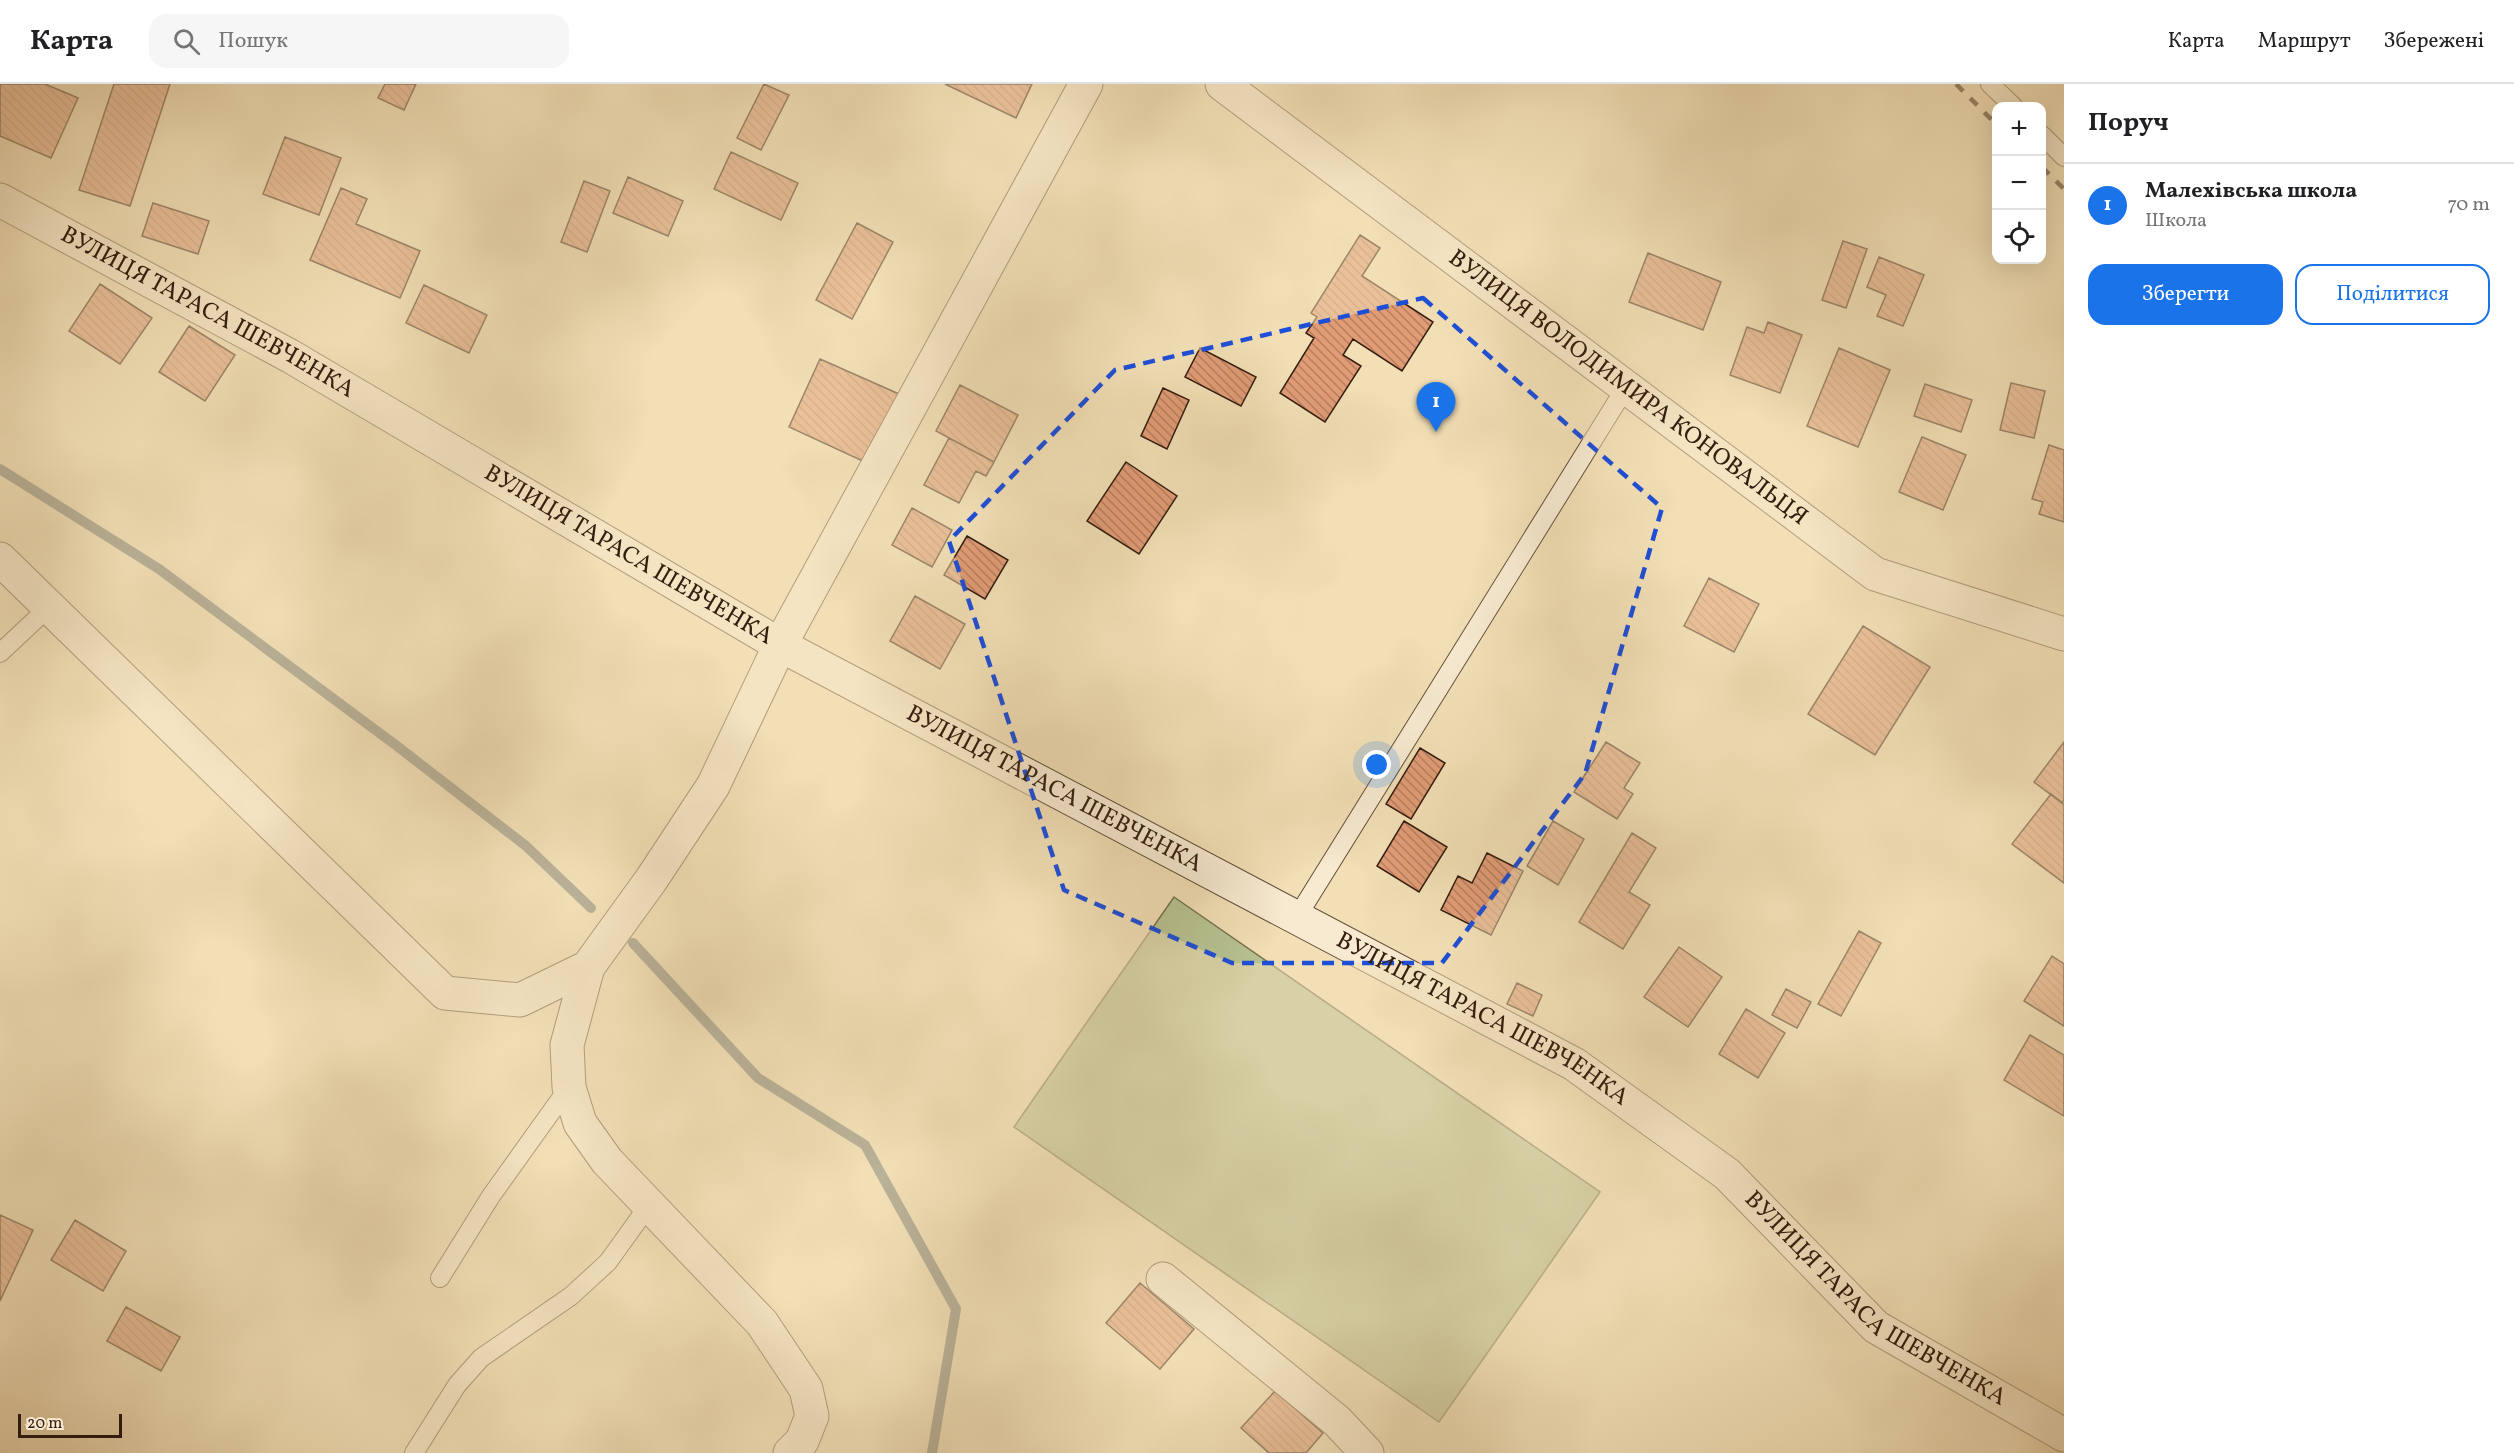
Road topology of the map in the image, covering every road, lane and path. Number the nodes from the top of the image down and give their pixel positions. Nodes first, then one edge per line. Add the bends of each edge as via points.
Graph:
1 (1086, 84) edge
2 (1222, 84) edge
3 (1990, 84) edge
4 (2009, 102) edge
5 (2046, 139) edge
6 (2064, 158) edge
7 (0, 200) edge
8 (1626, 387) junction
9 (0, 559) edge
10 (50, 606) junction
11 (2064, 634) edge
12 (780, 645) junction
13 (0, 653) edge
14 (1297, 917) junction
15 (588, 967) junction
16 (569, 1087) junction
17 (649, 1205) junction
18 (440, 1278) dead end
19 (1163, 1280) dead end
20 (2064, 1436) edge
21 (414, 1453) edge
22 (790, 1453) edge
23 (1367, 1453) edge

1 - 12 street
2 - 8 street, ВУЛИЦЯ ВОЛОДИМИРА КОНОВАЛЬЦЯ
3 - 4 lane
5 - 6 lane
7 - 12 street, ВУЛИЦЯ ТАРАСА ШЕВЧЕНКА via 290,356
8 - 11 street, ВУЛИЦЯ ВОЛОДИМИРА КОНОВАЛЬЦЯ via 1875,574
8 - 14 lane
9 - 10 street
10 - 13 lane
10 - 15 street via 445,993 520,999
12 - 14 street, ВУЛИЦЯ ТАРАСА ШЕВЧЕНКА
12 - 15 street via 713,786
14 - 20 street, ВУЛИЦЯ ТАРАСА ШЕВЧЕНКА via 1574,1064 1727,1174 1876,1327
15 - 16 street via 567,1045
16 - 17 street via 580,1123 607,1161
16 - 18 lane via 490,1196
17 - 21 lane via 608,1262 571,1296 481,1358 456,1385
17 - 22 street via 762,1323 806,1389 812,1416 802,1442
19 - 23 street via 1337,1421

